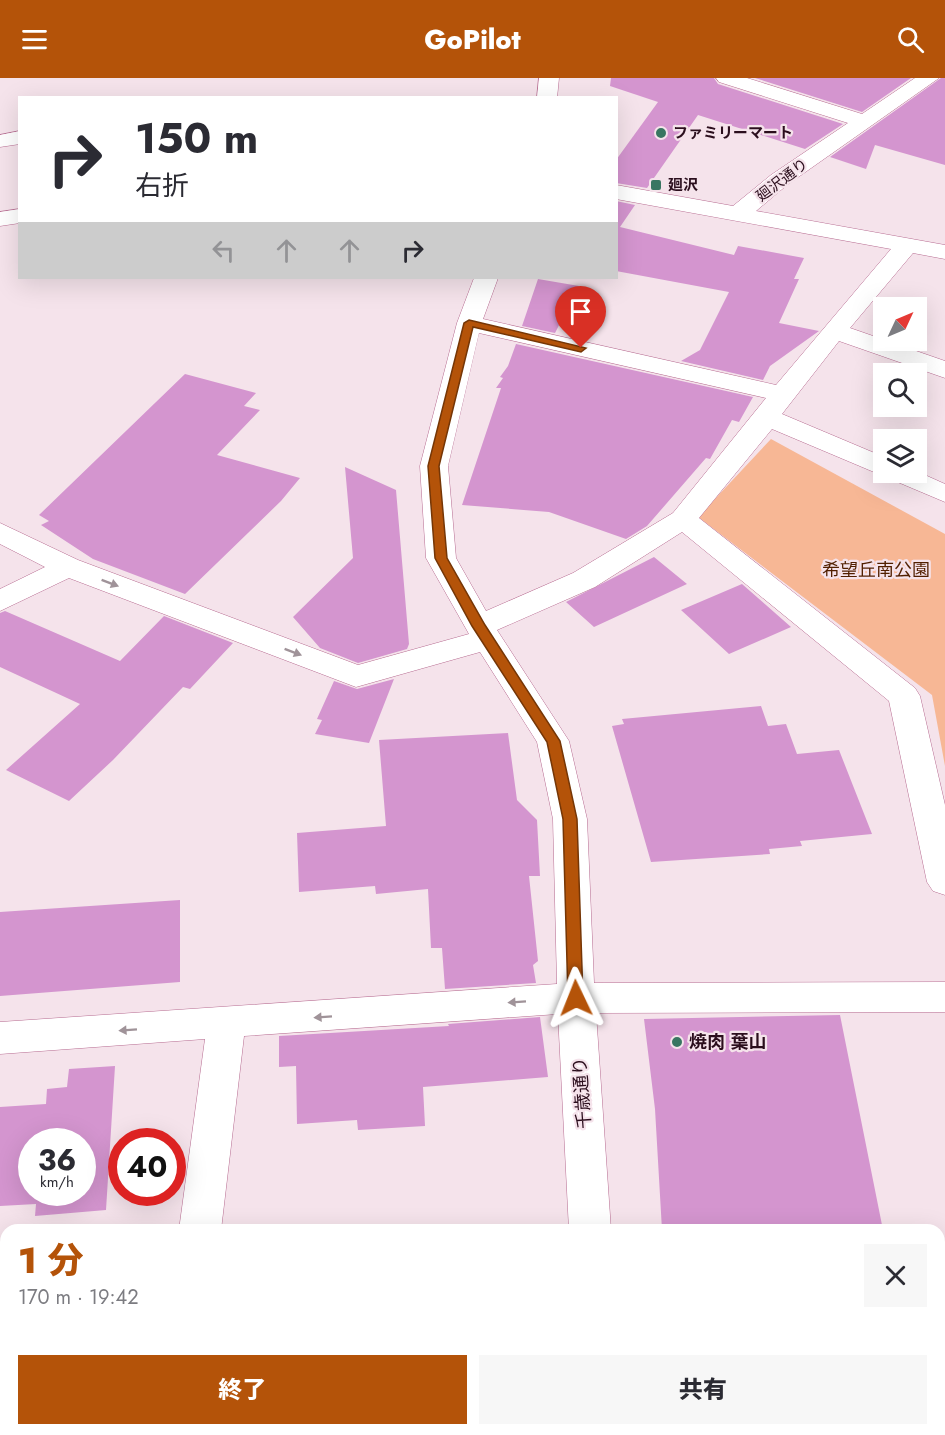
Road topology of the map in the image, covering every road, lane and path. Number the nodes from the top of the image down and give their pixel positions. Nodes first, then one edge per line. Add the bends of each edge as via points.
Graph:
1 (549, 78) edge
2 (726, 78) edge
3 (929, 78) edge
4 (546, 96) edge
5 (865, 122) junction
6 (18, 136) edge
7 (0, 141) edge
8 (618, 192) edge
9 (738, 214) junction
10 (18, 216) edge
11 (0, 219) edge
12 (906, 246) junction
13 (945, 252) edge
14 (486, 279) edge
15 (469, 323) junction
16 (837, 332) junction
17 (945, 370) edge
18 (782, 394) junction
19 (767, 417) junction
20 (873, 462) edge
21 (920, 483) edge
22 (945, 494) edge
23 (683, 519) junction
24 (0, 532) edge
25 (68, 567) junction
26 (0, 601) edge
27 (483, 632) junction
28 (945, 882) edge
29 (945, 997) edge
30 (576, 998) junction
31 (226, 1024) junction
32 (0, 1038) edge
33 (201, 1224) edge
34 (591, 1224) edge

1 - 4 street
2 - 5 street
3 - 5 street, 廻沢通り
5 - 9 street, 廻沢通り via 779,180
6 - 7 street
8 - 9 street, 廻沢通り
9 - 12 street
10 - 11 street
12 - 13 street
12 - 16 street
14 - 15 street, 千歳通り
15 - 18 street
15 - 27 street, 千歳通り via 434,466 441,558
16 - 17 street
16 - 18 street
18 - 19 street
19 - 20 street
19 - 23 street
21 - 22 street
23 - 27 street via 584,580
23 - 28 street via 904,696
24 - 25 street
25 - 26 street
25 -> 27 street via 356,676
27 - 30 street, 千歳通り via 553,741 570,819
29 - 30 street
30 -> 31 street
30 - 34 street, 千歳通り
31 -> 32 street
31 - 33 street

